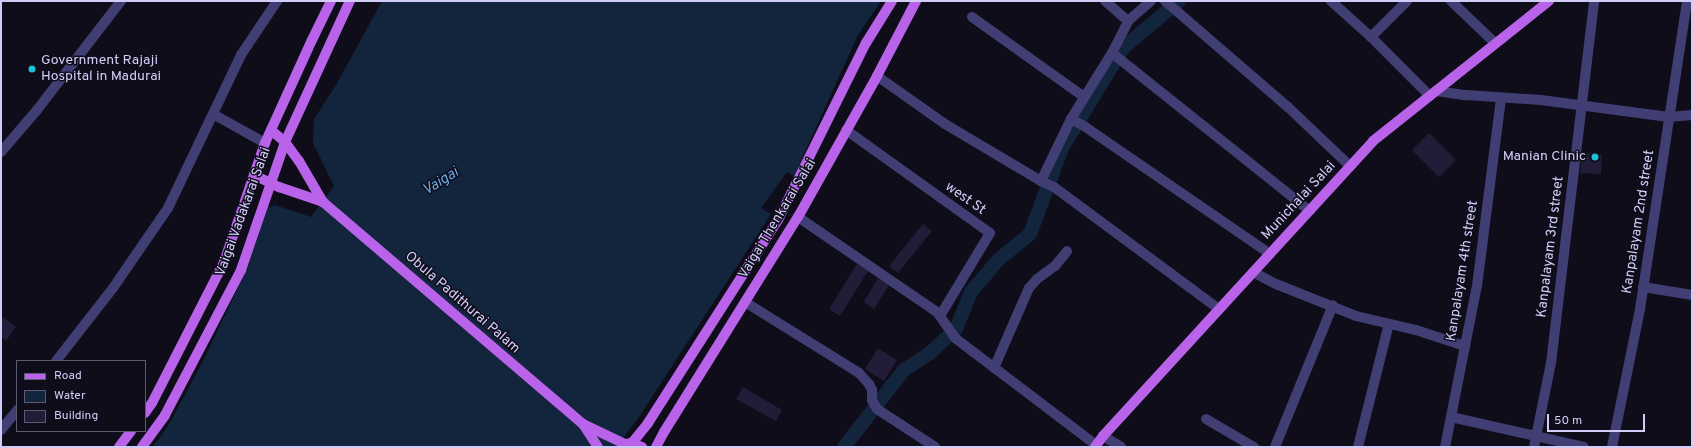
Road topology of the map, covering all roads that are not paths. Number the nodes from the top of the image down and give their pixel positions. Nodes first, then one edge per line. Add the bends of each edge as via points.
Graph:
1 (121, 1) edge
2 (277, 1) edge
3 (332, 1) edge
4 (350, 1) edge
5 (892, 1) edge
6 (916, 1) edge
7 (1105, 1) edge
8 (1150, 1) edge
9 (1165, 1) edge
10 (1331, 1) edge
11 (1407, 1) edge
12 (1451, 1) edge
13 (1548, 1) edge
14 (1594, 1) edge
15 (1687, 1) edge
16 (972, 17) dead end
17 (1128, 21) junction
18 (1371, 37) junction
19 (1496, 43) junction
20 (1112, 53) junction
21 (877, 76) junction
22 (1433, 94) junction
23 (1084, 97) junction
24 (1501, 98) junction
25 (1582, 105) junction
26 (213, 114) junction
27 (1692, 115) edge
28 (1669, 117) junction
29 (1071, 119) junction
30 (271, 130) junction
31 (846, 130) junction
32 (285, 142) junction
33 (265, 143) junction
34 (1, 152) edge
35 (1350, 166) junction
36 (254, 175) junction
37 (1040, 181) junction
38 (275, 185) junction
39 (323, 202) junction
40 (1310, 211) junction
41 (798, 217) junction
42 (1067, 251) dead end
43 (1270, 254) junction
44 (1253, 272) junction
45 (1643, 287) junction
46 (1692, 295) edge
47 (745, 302) junction
48 (1333, 305) junction
49 (1219, 309) junction
50 (940, 316) junction
51 (1389, 324) junction
52 (1465, 346) junction
53 (57, 360) edge
54 (994, 368) junction
55 (16, 411) edge
56 (146, 411) edge
57 (1451, 418) junction
58 (1206, 419) dead end
59 (583, 424) junction
60 (1, 430) edge
61 (130, 432) edge
62 (1536, 435) junction
63 (1103, 436) junction
64 (625, 445) edge
65 (1095, 446) edge
66 (120, 447) edge
67 (142, 447) edge
68 (598, 447) edge
69 (642, 447) edge
70 (656, 447) edge
71 (935, 447) edge
72 (1121, 447) edge
73 (1254, 447) edge
74 (1275, 447) edge
75 (1358, 447) edge
76 (1445, 447) edge
77 (1534, 447) edge
78 (1584, 447) edge
79 (1612, 447) edge

1 - 34 street via 37,110
2 - 26 street via 241,55
3 - 30 main road, Vaigai Vadakarai Salai
4 - 32 main road, Vaigai Vadakarai Salai
5 - 64 main road, Vaigai Thenkarai Salai via 866,43 778,220 648,423
6 - 21 main road, Vaigai Thenkarai Salai
7 - 17 street
8 - 17 street
9 - 35 street via 1288,107
10 - 18 street
11 - 18 street
12 - 19 street
13 - 19 main road, Munichalai Salai
14 - 25 street, Kanpalayam 3rd street
15 - 28 street, Kanpalayam 2nd street
16 - 23 street
17 - 20 street
18 - 22 street
19 - 22 main road, Munichalai Salai
20 - 23 street
20 - 40 street
21 - 31 main road, Vaigai Thenkarai Salai
21 - 37 street via 945,124
22 - 24 street
22 - 35 main road, Munichalai Salai via 1373,141
23 - 29 street
24 - 25 street
24 - 52 street, Kanpalayam 4th street via 1477,286
25 - 28 street
25 - 62 street, Kanpalayam 3rd street via 1551,363
26 - 33 street
26 - 53 street via 168,208 114,288
27 - 28 street
28 - 45 street, Kanpalayam 2nd street
29 - 37 street
29 - 43 street
30 - 32 main road, Obula Padithurai Palam
30 - 33 main road, Vaigai Vadakarai Salai
31 - 41 main road, Vaigai Thenkarai Salai
31 - 50 street, west St via 990,233
32 - 38 main road, Vaigai Vadakarai Salai
32 - 39 main road, Obula Padithurai Palam via 300,161
33 - 36 main road, Vaigai Vadakarai Salai
35 - 40 main road, Munichalai Salai
36 - 38 main road, Obula Padithurai Palam
36 - 56 main road, Vaigai Vadakarai Salai via 224,262 152,404
37 - 49 street via 1054,187
38 - 39 main road, Obula Padithurai Palam
38 - 67 main road, Vaigai Vadakarai Salai via 241,270 165,415
39 - 59 main road, Obula Padithurai Palam
40 - 43 main road, Munichalai Salai
41 - 47 main road, Vaigai Thenkarai Salai
41 - 50 street
42 - 54 street via 1055,266 1037,279 1030,288
43 - 44 main road, Munichalai Salai
44 - 48 street via 1312,299
44 - 49 main road, Munichalai Salai
45 - 46 street
45 - 79 street, Kanpalayam 2nd street
47 - 70 main road, Vaigai Thenkarai Salai
47 - 71 street via 858,373 870,384 874,405
48 - 51 street via 1356,316
48 - 74 street
49 - 63 main road, Munichalai Salai
50 - 54 street via 955,338
51 - 52 street
51 - 75 street
52 - 57 street, Kanpalayam 4th street
54 - 65 street
55 - 60 street
57 - 62 street
57 - 76 street, Kanpalayam 4th street
58 - 73 street
59 - 64 main road, Obula Padithurai Palam
59 - 68 main road, Obula Padithurai Palam
61 - 66 main road
62 - 77 street, Kanpalayam 3rd street
62 - 78 street
63 - 65 main road, Munichalai Salai
63 - 72 street
64 - 69 main road, Obula Padithurai Palam

